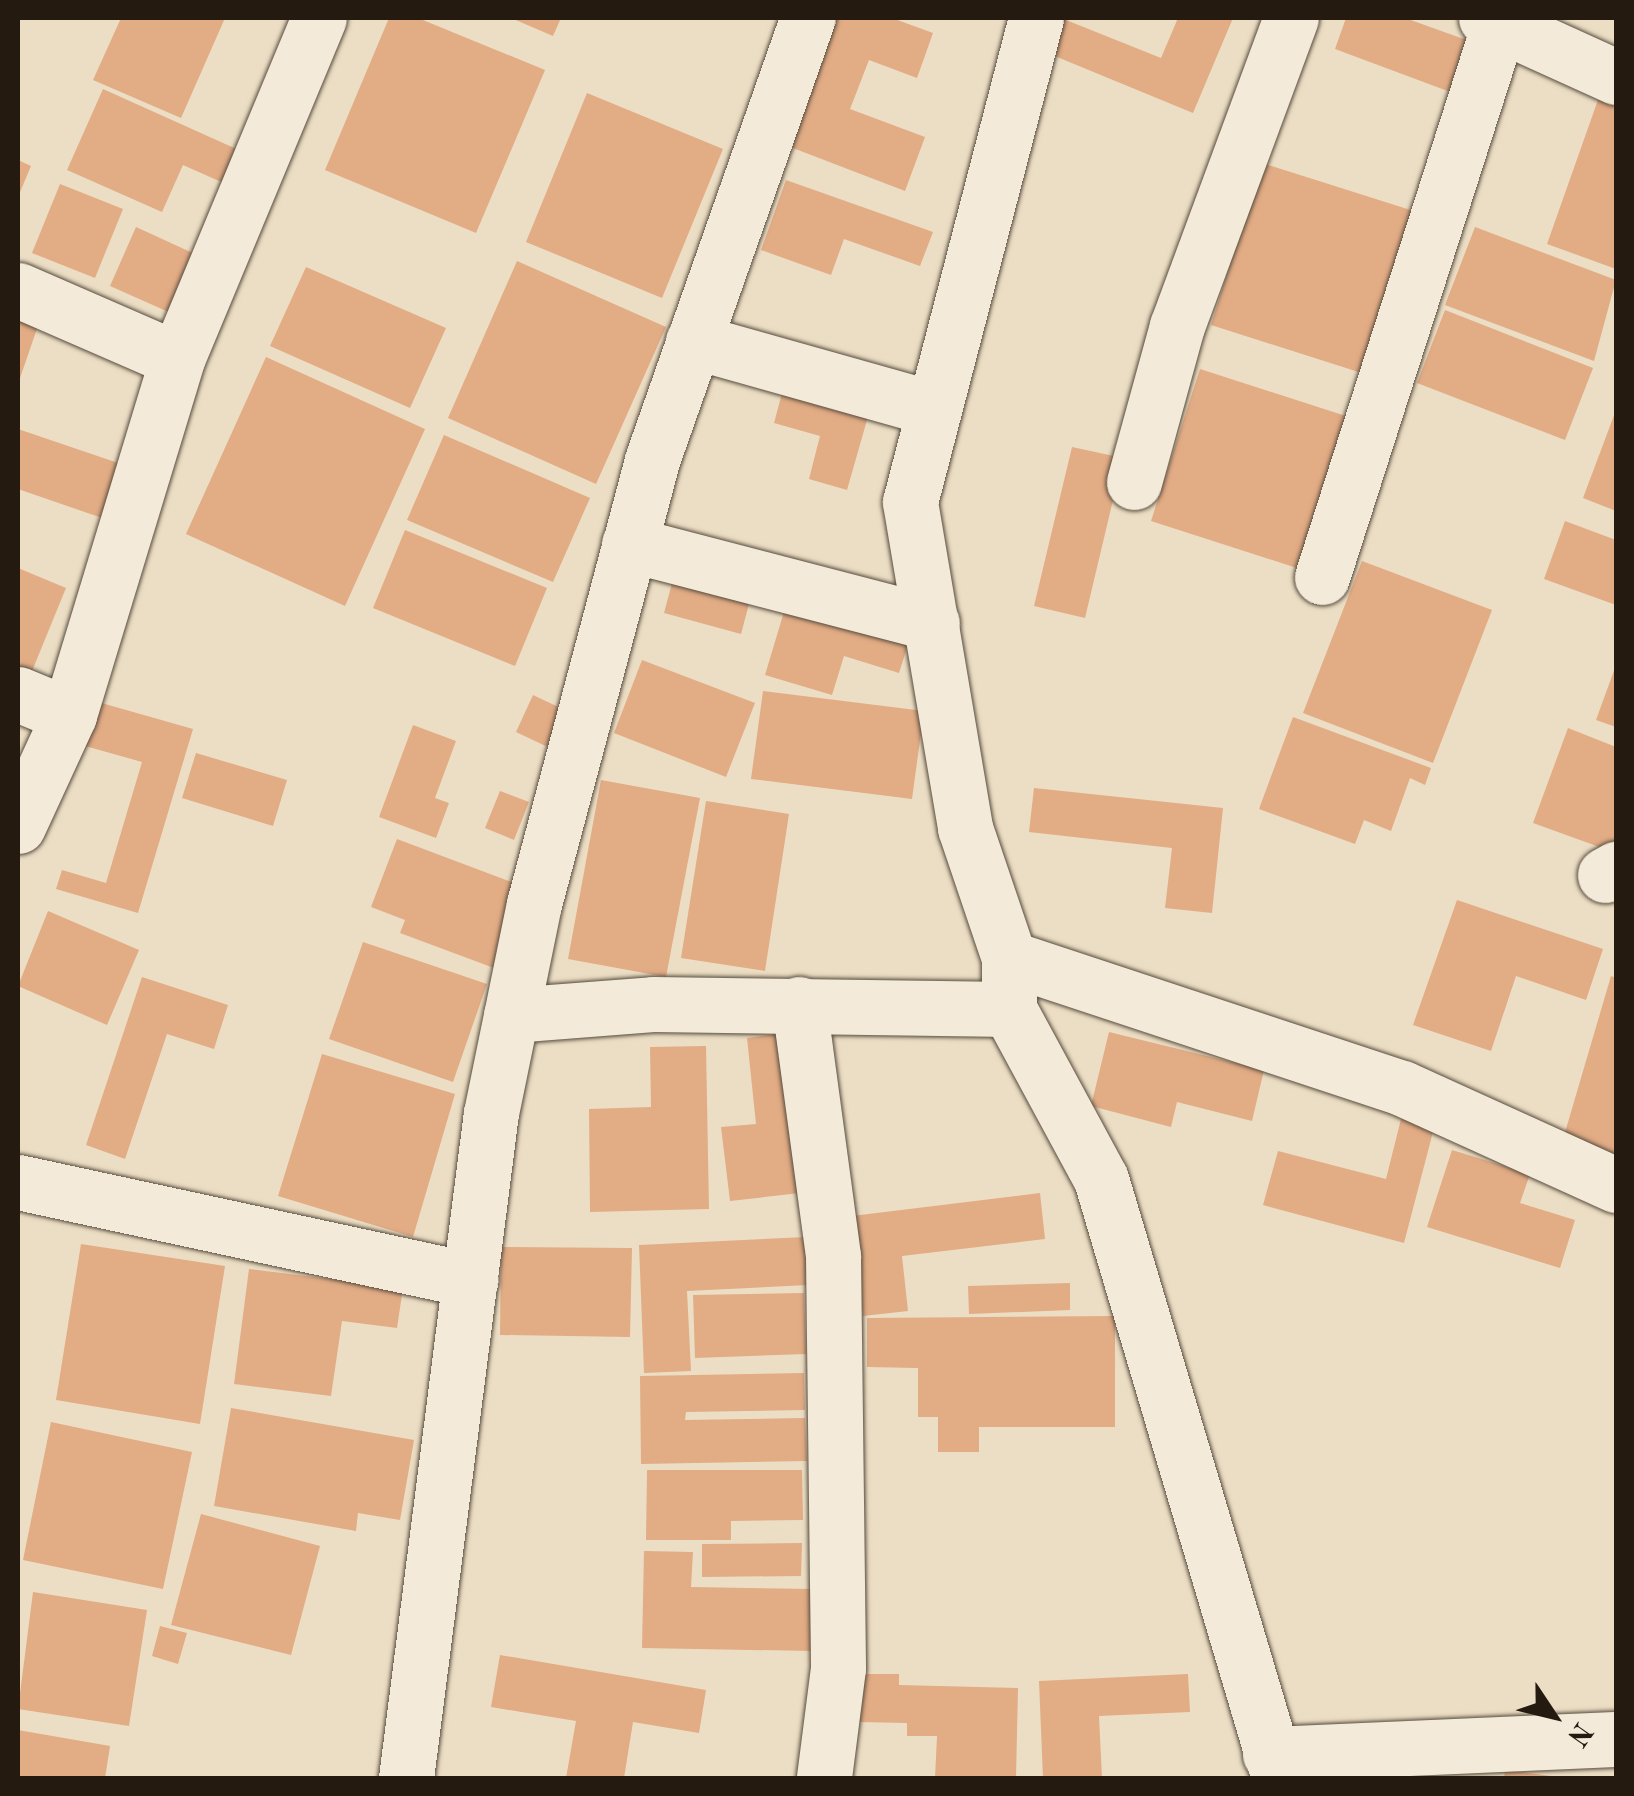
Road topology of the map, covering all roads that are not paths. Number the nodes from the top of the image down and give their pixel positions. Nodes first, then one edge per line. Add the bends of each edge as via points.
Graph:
1 (319, 18) edge
2 (808, 18) edge
3 (1036, 18) edge
4 (1291, 18) edge
5 (1496, 19) edge
6 (1616, 77) edge
7 (18, 290) edge
8 (693, 341) junction
9 (178, 359) junction
10 (928, 407) junction
11 (1134, 482) dead end
12 (629, 544) junction
13 (1322, 578) dead end
14 (932, 622) junction
15 (18, 694) edge
16 (69, 715) junction
17 (18, 826) edge
18 (1009, 984) junction
19 (799, 1004) junction
20 (511, 1015) junction
21 (18, 1182) edge
22 (1616, 1185) edge
23 (471, 1280) junction
24 (1616, 1739) edge
25 (1275, 1766) edge
26 (406, 1778) edge
27 (824, 1778) edge

1 - 9 street
2 - 8 street
3 - 10 street
4 - 11 street via 1176,326
5 - 6 street
5 - 13 street
7 - 9 street
8 - 10 street
8 - 12 street
9 - 16 street
10 - 14 street via 910,502
12 - 14 street
12 - 20 street
14 - 18 street via 965,828
15 - 16 street
16 - 17 street
18 - 19 street
18 - 22 street via 1402,1088
18 - 25 street via 1101,1179
19 - 20 street
19 - 27 street via 832,1256 838,1668
20 - 23 street
21 - 23 street
23 - 26 street
24 - 25 street

